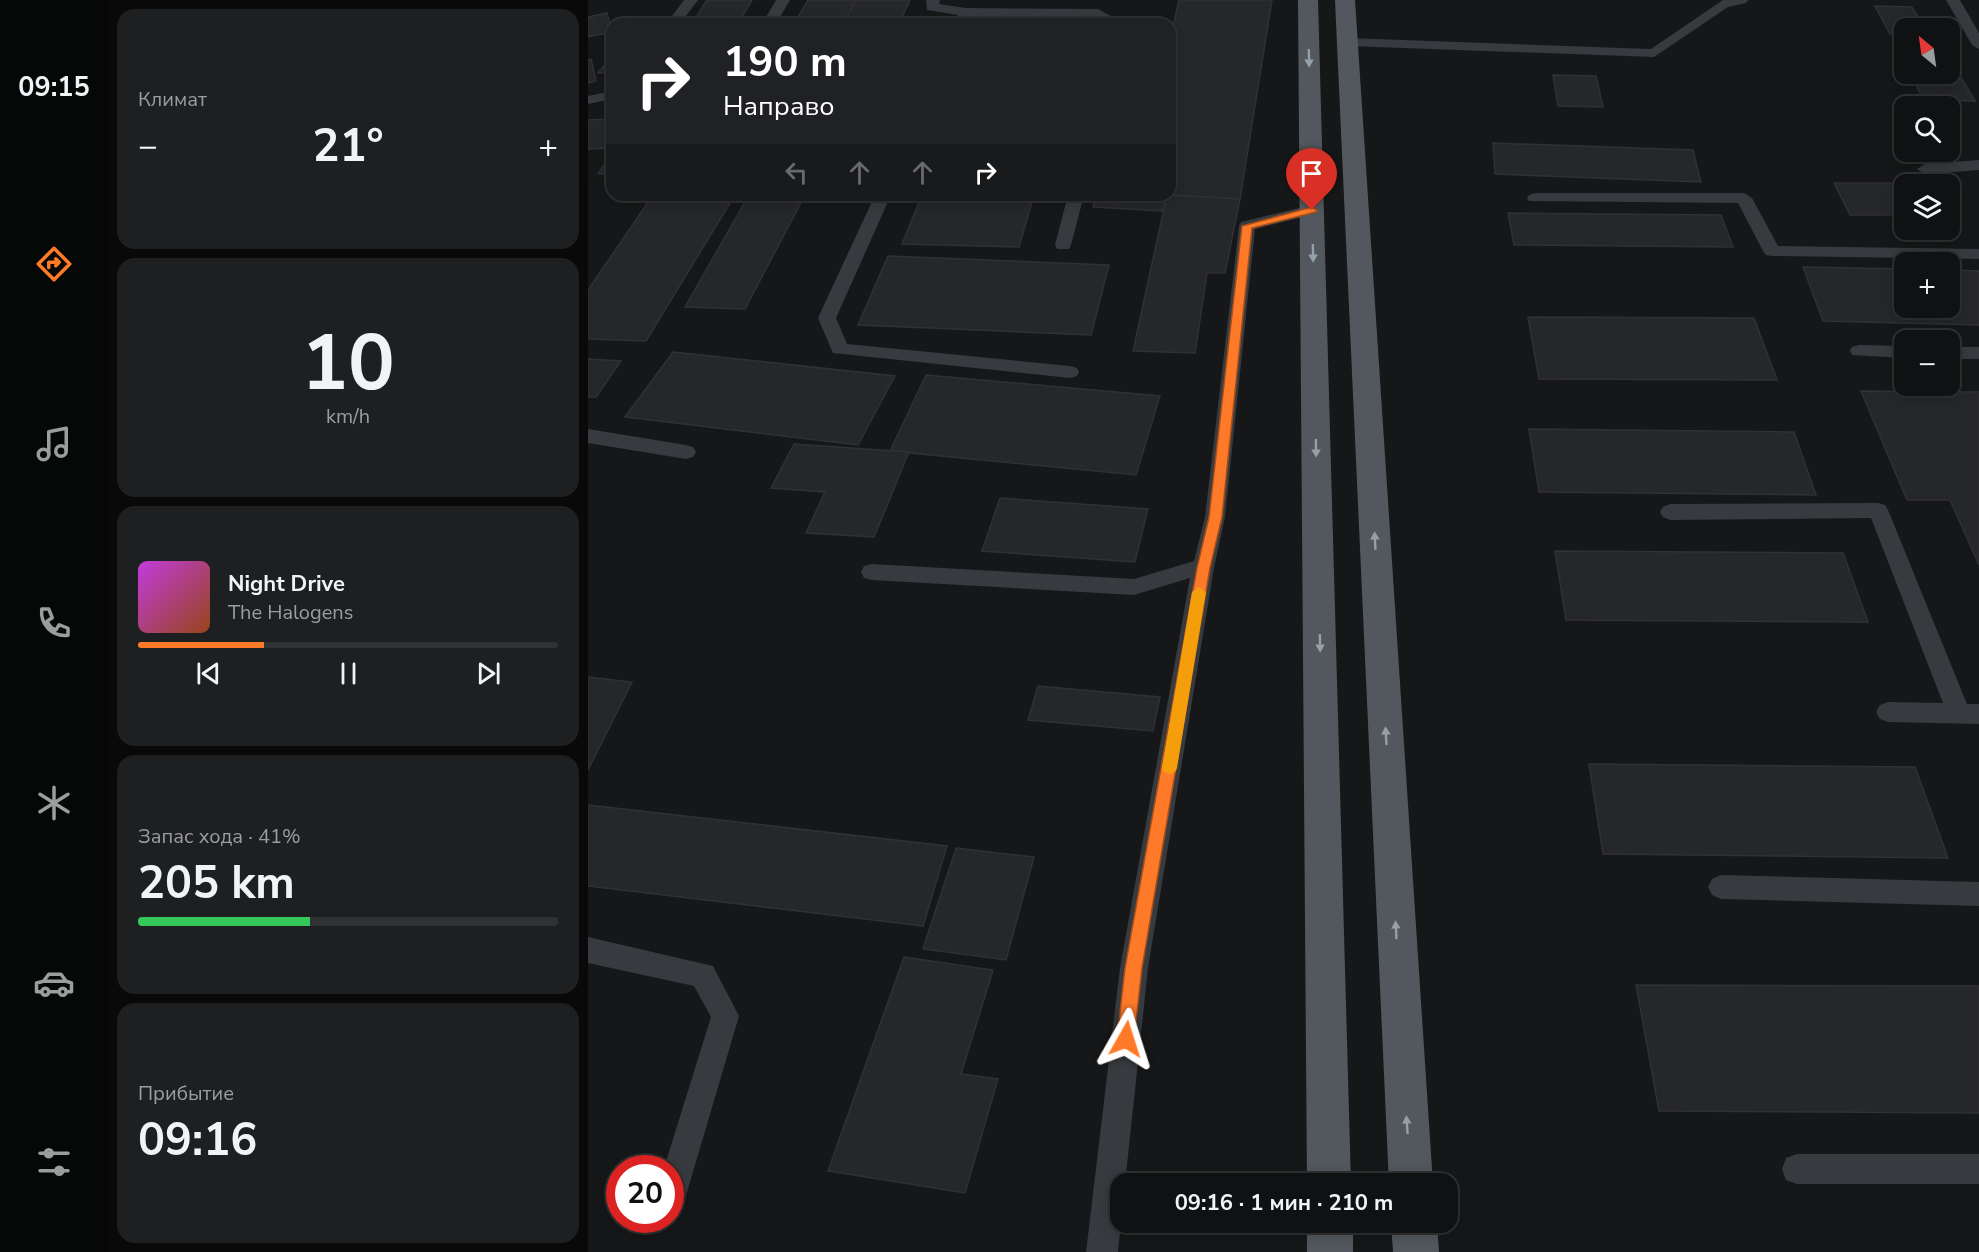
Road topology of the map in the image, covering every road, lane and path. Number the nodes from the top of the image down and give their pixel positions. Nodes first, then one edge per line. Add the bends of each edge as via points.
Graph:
1 (691, 0) edge
2 (783, 0) edge
3 (933, 0) edge
4 (1308, 0) edge
5 (1345, 0) edge
6 (1741, 0) edge
7 (1953, 0) edge
8 (678, 18) edge
9 (772, 18) edge
10 (964, 18) edge
11 (1107, 18) edge
12 (1348, 42) junction
13 (1979, 45) edge
14 (606, 96) edge
15 (588, 100) edge
16 (1979, 165) edge
17 (1925, 169) dead end
18 (1534, 198) dead end
19 (880, 201) edge
20 (1074, 201) edge
21 (1312, 210) junction
22 (1063, 245) dead end
23 (1979, 254) edge
24 (1859, 351) dead end
25 (1894, 352) edge
26 (1960, 353) edge
27 (1979, 353) edge
28 (1070, 372) dead end
29 (588, 436) edge
30 (686, 452) dead end
31 (1670, 512) dead end
32 (1203, 568) junction
33 (872, 572) dead end
34 (1888, 712) dead end
35 (1969, 714) edge
36 (1721, 887) dead end
37 (1979, 894) edge
38 (588, 950) edge
39 (683, 1155) edge
40 (1797, 1169) dead end
41 (1979, 1169) edge
42 (1329, 1173) edge
43 (1411, 1173) edge
44 (1330, 1233) edge
45 (1415, 1233) edge
46 (1102, 1252) edge
47 (1330, 1252) edge
48 (1416, 1252) edge

1 - 8 lane
2 - 9 lane
3 - 10 lane via 932,7
4 -> 21 main road
5 - 12 main road
6 - 12 lane via 1723,4 1654,52
7 - 13 lane
10 - 11 lane via 1098,13
43 -> 12 main road
14 - 15 lane
16 - 17 lane
18 - 23 lane via 1744,198 1772,251
19 - 28 lane via 827,318 840,349
20 - 22 lane
21 - 32 lane via 1247,226 1215,517
21 -> 42 main road
24 - 25 lane
26 - 27 lane
29 - 30 lane
31 - 35 lane via 1878,510
32 - 33 lane via 1134,587
32 - 46 lane via 1134,968
34 - 35 lane
36 - 37 lane
38 - 39 lane via 703,975 725,1016
40 - 41 lane
44 - 47 main road
45 - 48 main road

